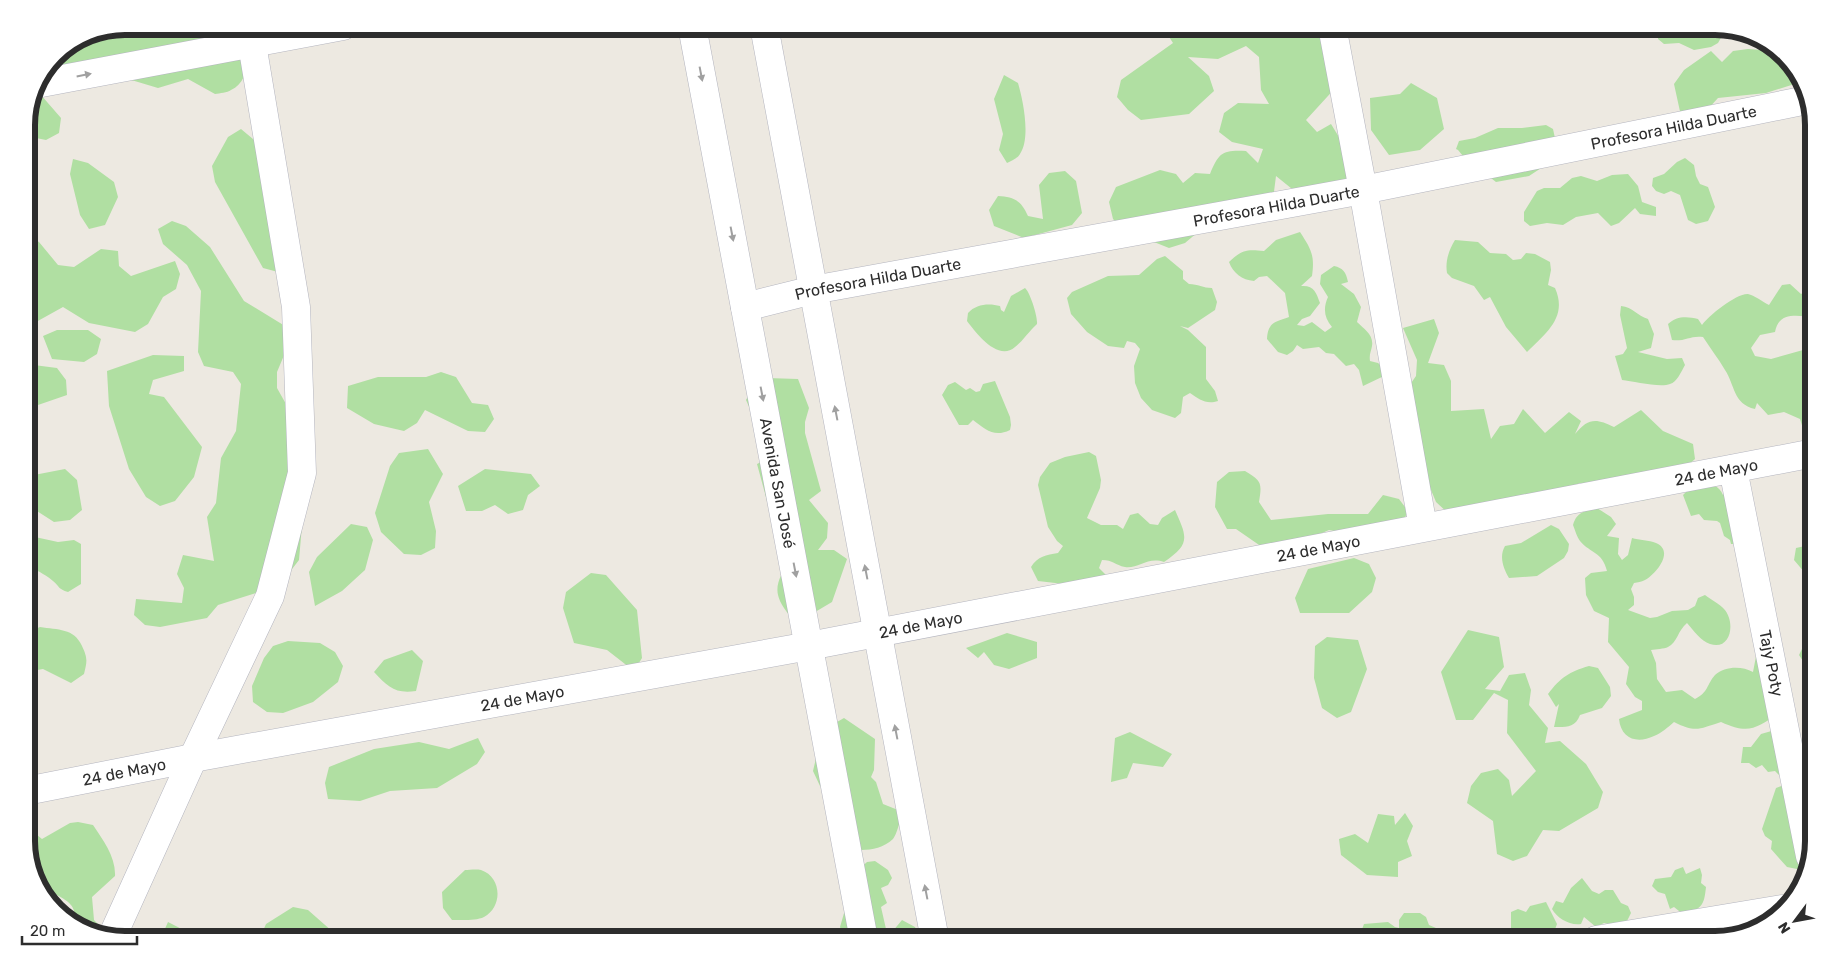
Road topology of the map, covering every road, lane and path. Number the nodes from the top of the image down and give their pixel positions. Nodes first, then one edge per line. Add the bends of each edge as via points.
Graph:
1 (250, 35) edge
2 (694, 35) edge
3 (766, 35) edge
4 (1334, 35) edge
5 (46, 82) edge
6 (1801, 101) edge
7 (1364, 190) junction
8 (813, 290) junction
9 (745, 307) junction
10 (1805, 455) edge
11 (1733, 469) junction
12 (1423, 527) junction
13 (878, 632) junction
14 (809, 646) junction
15 (192, 758) junction
16 (35, 789) edge
17 (1805, 831) edge
18 (1770, 911) edge
19 (115, 930) edge
20 (862, 931) edge
21 (934, 931) edge
22 (1650, 931) edge

5 -> 1 street
1 - 15 street via 296,307 302,473 270,596
2 -> 9 street, Avenida San José
3 - 8 street
4 - 7 street
6 - 7 street, Profesora Hilda Duarte
7 - 8 street, Profesora Hilda Duarte
7 - 12 street
8 - 9 street, Profesora Hilda Duarte
13 -> 8 street
9 -> 14 street, Avenida San José
10 - 11 street, 24 de Mayo
11 - 12 street, 24 de Mayo
11 - 17 street, Tajy Poty
12 - 13 street, 24 de Mayo
13 - 14 street, 24 de Mayo
21 -> 13 street
14 - 15 street, 24 de Mayo
14 - 20 street, Avenida San José
15 - 16 street, 24 de Mayo
15 - 19 street
18 - 22 street

